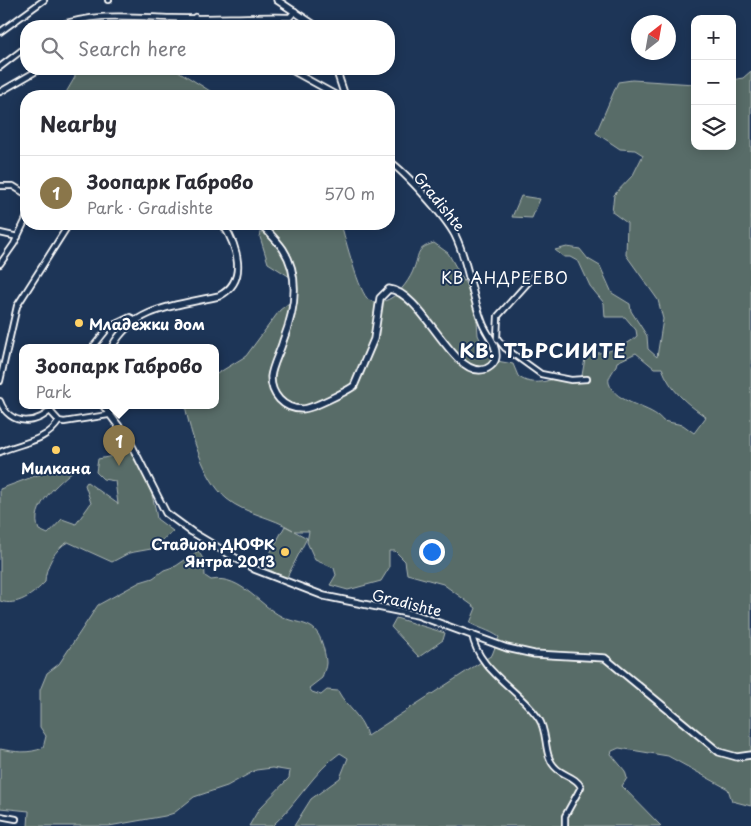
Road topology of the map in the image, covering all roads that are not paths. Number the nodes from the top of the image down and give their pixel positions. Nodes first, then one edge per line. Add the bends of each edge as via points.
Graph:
1 (44, 0) edge
2 (277, 0) edge
3 (295, 12) junction
4 (195, 17) junction
5 (77, 20) edge
6 (197, 20) edge
7 (307, 20) edge
8 (0, 32) edge
9 (20, 52) edge
10 (0, 67) edge
11 (30, 75) edge
12 (300, 75) edge
13 (338, 75) edge
14 (327, 90) edge
15 (342, 90) edge
16 (0, 92) edge
17 (395, 167) edge
18 (0, 186) edge
19 (20, 190) edge
20 (21, 230) edge
21 (65, 230) edge
22 (227, 230) edge
23 (266, 230) edge
24 (0, 233) edge
25 (18, 237) junction
26 (0, 264) edge
27 (533, 277) dead end
28 (136, 320) junction
29 (493, 335) junction
30 (96, 344) edge
31 (114, 344) edge
32 (587, 379) dead end
33 (0, 381) edge
34 (0, 401) edge
35 (104, 409) edge
36 (50, 411) joint
37 (108, 415) junction
38 (59, 421) junction
39 (0, 452) edge
40 (472, 634) junction
41 (751, 755) edge
42 (0, 816) edge
43 (16, 819) dead end
44 (565, 826) edge

1 - 8 street
2 - 3 street
3 - 4 street via 290,17
3 - 7 street
4 - 5 street via 147,15
4 - 6 street
9 - 10 street
11 - 16 street
12 - 14 street
13 - 15 street
17 - 29 street, Gradishte via 454,234 482,324
18 - 19 street via 13,186
20 - 25 street
21 - 33 street via 20,300
22 - 28 street via 233,241 237,262 236,278 230,290 219,296 155,311
23 - 29 street, Gradishte via 287,256 294,286 292,317 272,374 274,394 280,401 301,409 354,386 374,339 380,298 389,290 398,291 409,300 470,368 485,370 494,362
24 - 25 street
25 - 26 street
27 - 29 street via 498,316
28 - 30 street via 130,317 114,324
28 - 31 street
29 - 32 street via 505,348 541,374 572,380
34 - 36 street via 6,412 29,421 37,420
35 - 37 street, Gradishte
36 - 38 street
37 - 38 street
37 - 40 street, Gradishte via 129,440 162,507 173,520 192,532 270,577 324,596 418,615
38 - 39 street via 42,438
40 - 41 street, Gradishte via 507,648 534,654 605,658 719,752 737,757
40 - 44 street via 486,662 539,719 549,758 557,769 582,787 565,816
42 - 43 street

